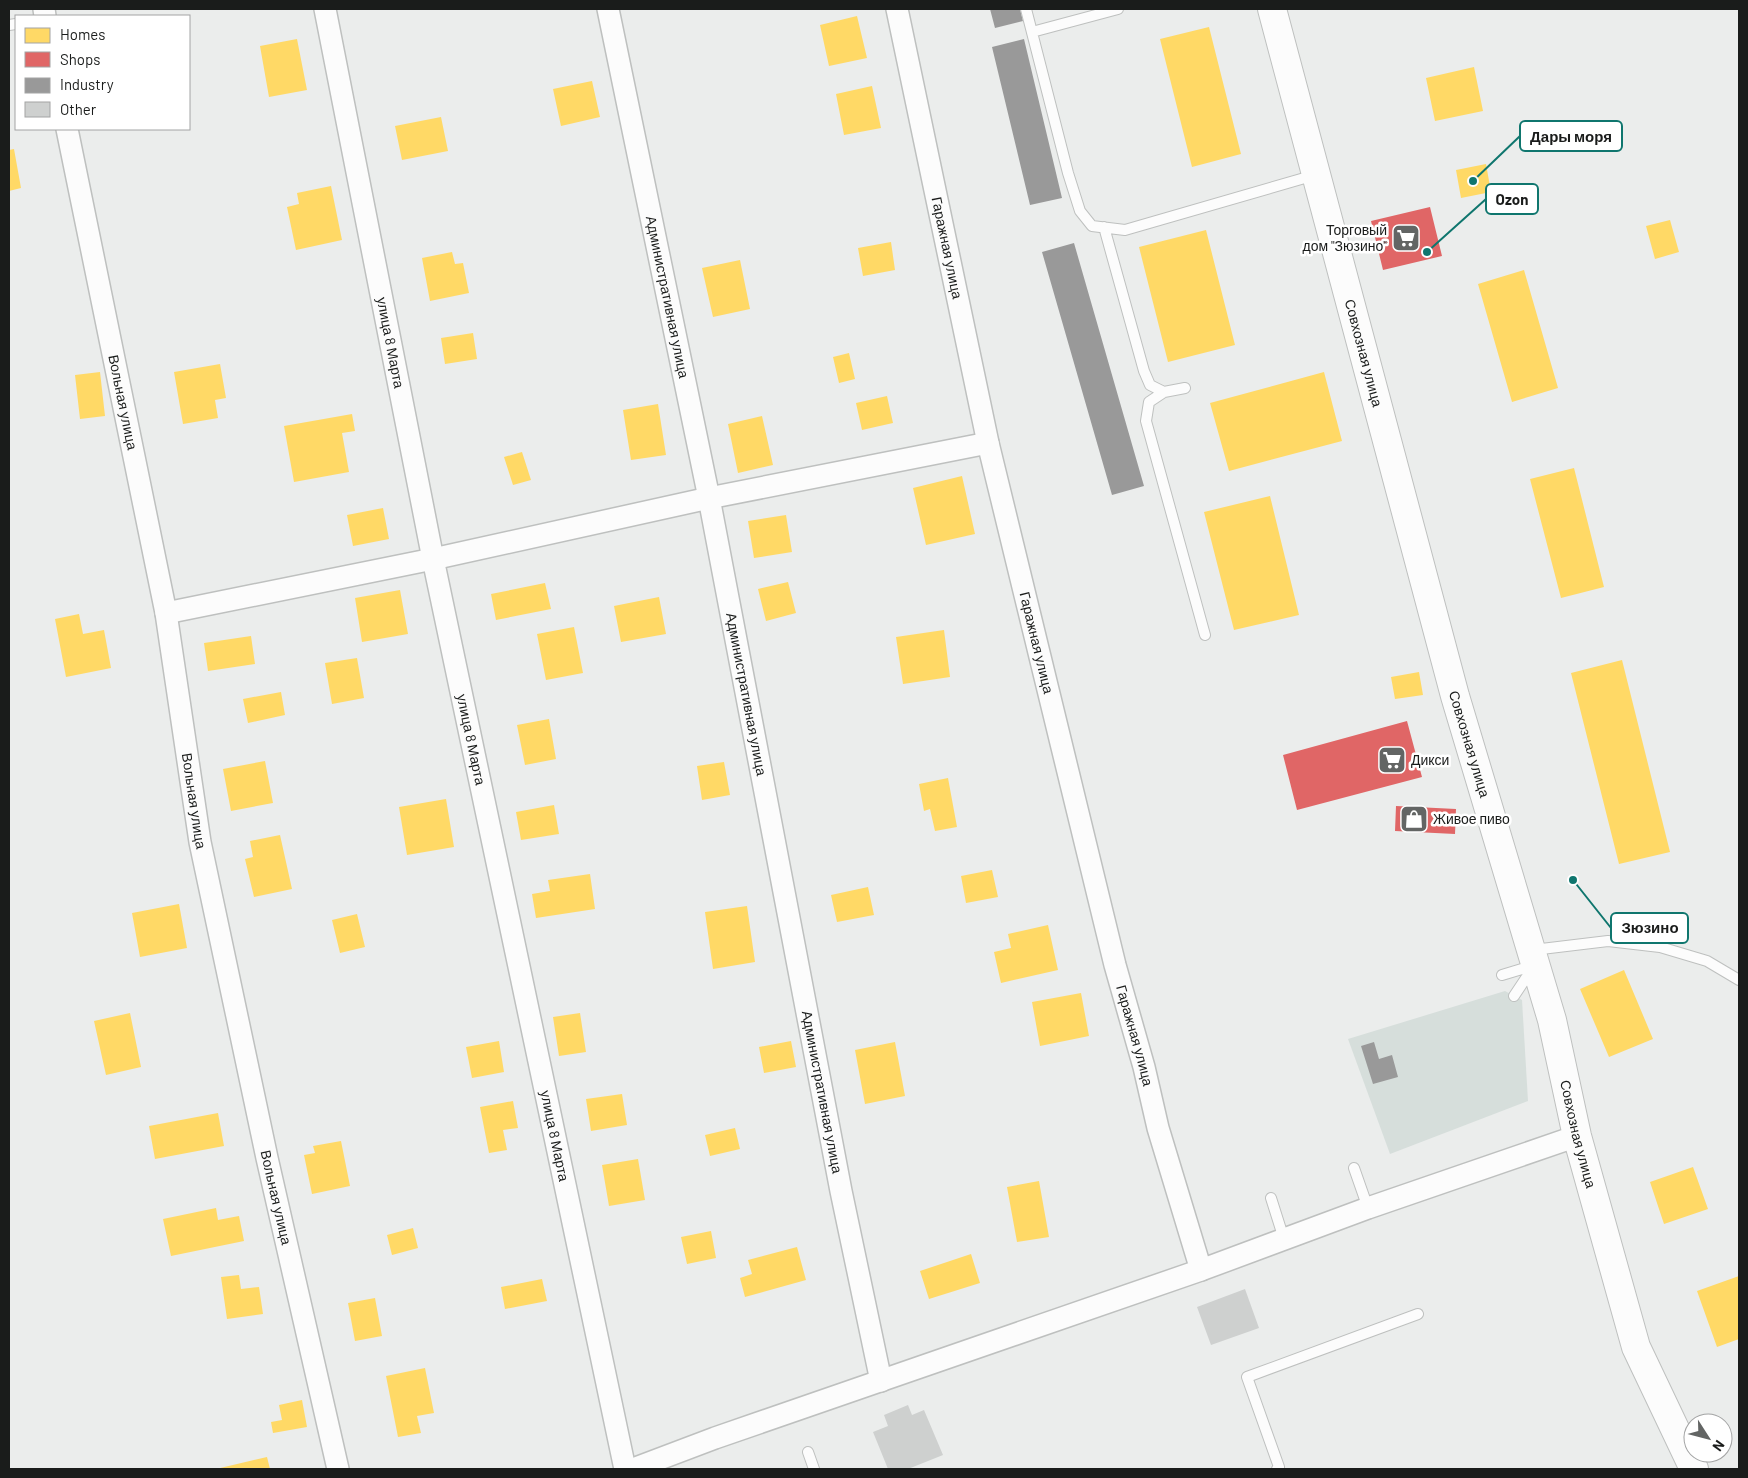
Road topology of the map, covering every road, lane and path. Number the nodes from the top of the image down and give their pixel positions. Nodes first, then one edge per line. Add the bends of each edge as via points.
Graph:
1 (325, 9) edge
2 (608, 9) edge
3 (897, 9) edge
4 (1026, 9) edge
5 (1118, 9) edge
6 (1272, 9) edge
7 (1032, 32) junction
8 (67, 130) edge
9 (1316, 175) junction
10 (1104, 227) junction
11 (1185, 388) dead end
12 (1164, 392) junction
13 (988, 443) junction
14 (709, 498) junction
15 (433, 559) junction
16 (166, 613) junction
17 (1205, 635) dead end
18 (1534, 957) junction
19 (1502, 975) dead end
20 (1739, 980) edge
21 (1514, 996) dead end
22 (1578, 1136) junction
23 (1354, 1168) dead end
24 (1271, 1198) dead end
25 (1368, 1208) junction
26 (1284, 1239) junction
27 (1201, 1270) junction
28 (1418, 1314) dead end
29 (881, 1381) junction
30 (808, 1452) dead end
31 (338, 1469) edge
32 (625, 1469) edge
33 (634, 1469) edge
34 (814, 1469) edge
35 (1277, 1469) edge
36 (1694, 1469) edge

1 - 15 street, улица 8 Марта
2 - 14 street, Административная улица
3 - 13 street, Гаражная улица
4 - 7 lane
5 - 7 lane
6 - 9 street, Совхозная улица
7 - 10 lane via 1080,211 1092,226
8 - 16 street, Вольная улица
9 - 10 lane via 1125,230
9 - 18 street, Совхозная улица via 1455,696
10 - 12 lane via 1144,371 1150,385
11 - 12 lane
12 - 17 lane via 1149,402 1146,421
13 - 14 street
13 - 27 street, Гаражная улица via 1115,965 1158,1128
14 - 15 street
14 - 29 street, Административная улица via 841,1190
15 - 16 street
15 - 32 street, улица 8 Марта
16 - 31 street, Вольная улица via 200,842
18 - 19 lane
18 - 20 lane via 1608,941 1660,947 1707,961
18 - 21 lane
18 - 22 street, Совхозная улица
22 - 25 street
22 - 36 street, Совхозная улица via 1636,1347
23 - 25 lane
24 - 26 lane
25 - 26 street
26 - 27 street
27 - 29 street
28 - 35 lane via 1247,1377 1279,1467
29 - 33 street
30 - 34 lane

